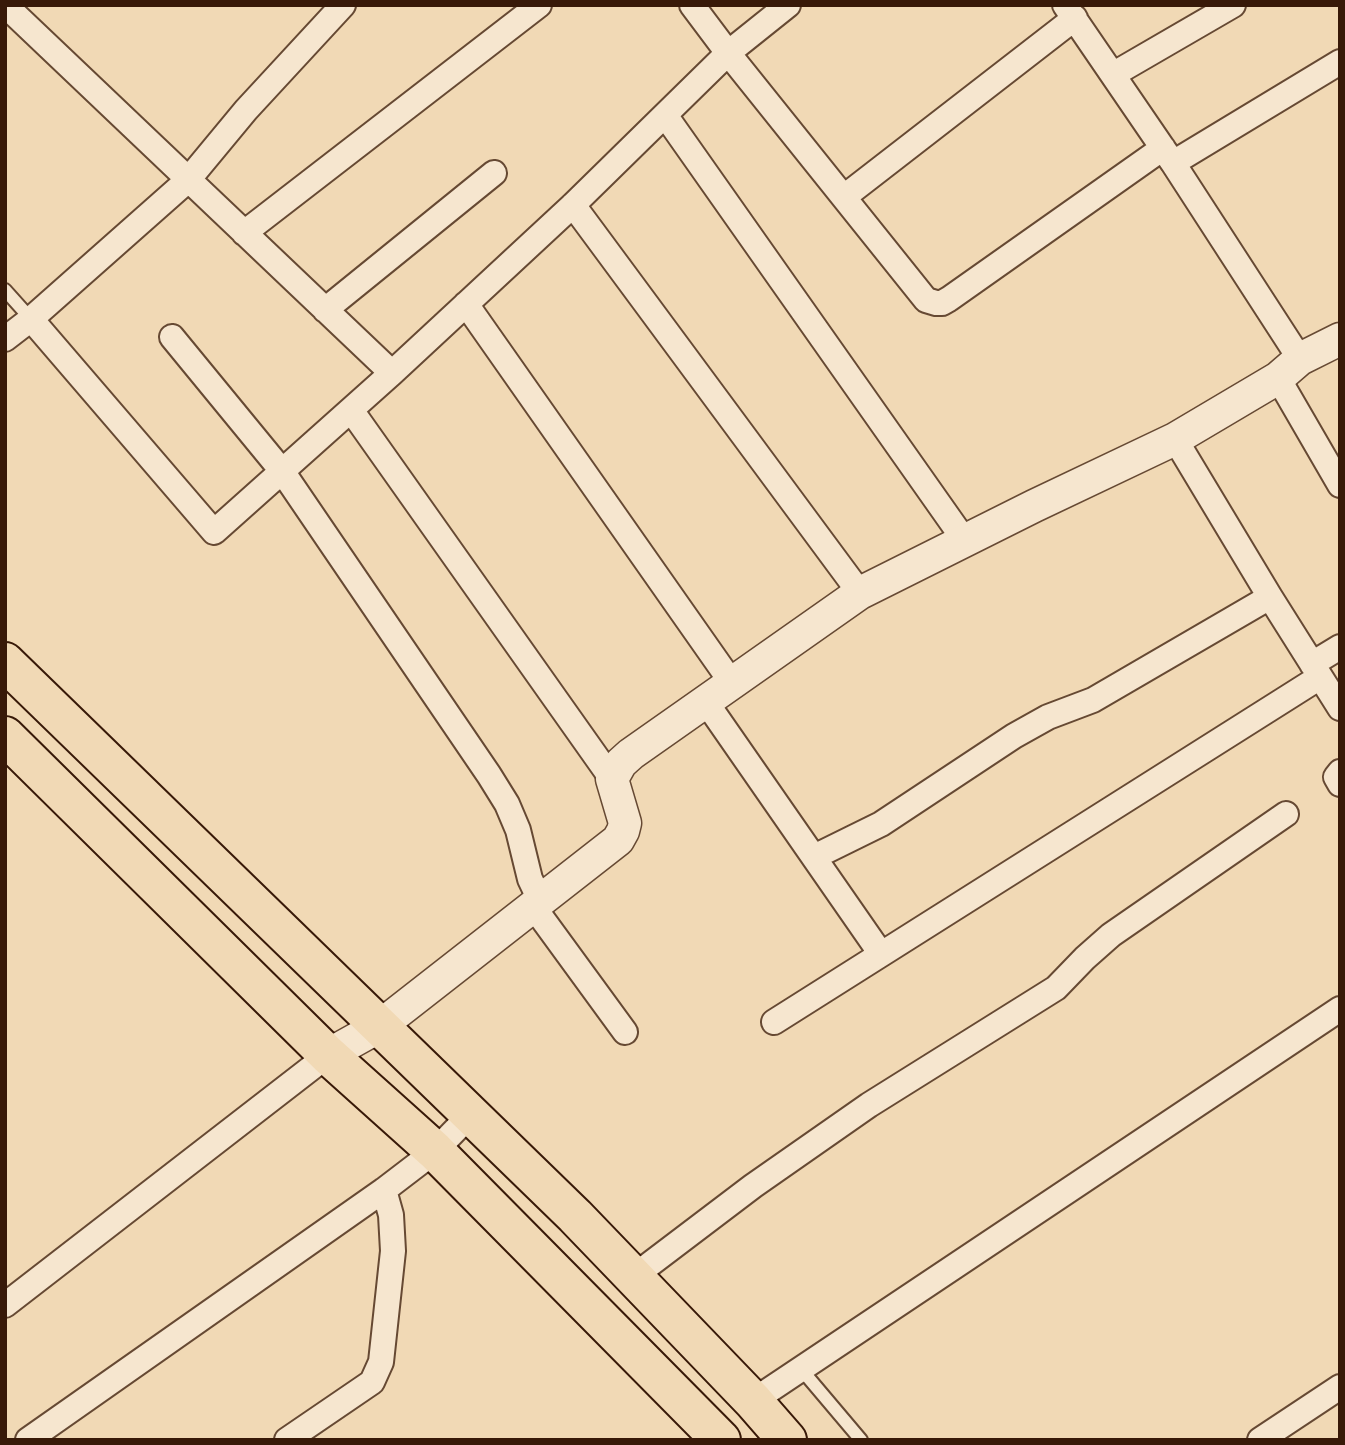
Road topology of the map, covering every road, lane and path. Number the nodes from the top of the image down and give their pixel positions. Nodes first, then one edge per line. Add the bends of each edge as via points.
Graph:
1 (5, 5) edge
2 (343, 5) edge
3 (539, 5) edge
4 (692, 5) edge
5 (788, 5) edge
6 (1233, 5) edge
7 (1070, 12) edge
8 (728, 53) junction
9 (1340, 62) edge
10 (1114, 74) junction
11 (665, 115) junction
12 (1168, 155) junction
13 (494, 173) dead end
14 (188, 180) junction
15 (844, 197) junction
16 (573, 205) junction
17 (244, 233) junction
18 (5, 290) edge
19 (466, 304) junction
20 (325, 310) junction
21 (31, 319) junction
22 (172, 337) dead end
23 (5, 338) edge
24 (1340, 339) edge
25 (1289, 368) junction
26 (392, 373) junction
27 (351, 410) junction
28 (1175, 439) junction
29 (282, 471) junction
30 (1340, 485) edge
31 (965, 541) junction
32 (860, 593) junction
33 (1270, 597) junction
34 (1340, 646) edge
35 (5, 662) edge
36 (1316, 670) junction
37 (732, 683) junction
38 (706, 702) junction
39 (1340, 708) edge
40 (5, 736) edge
41 (1340, 772) edge
42 (612, 779) junction
43 (1340, 784) edge
44 (1286, 814) dead end
45 (814, 857) junction
46 (537, 903) junction
47 (881, 954) junction
48 (1340, 1009) edge
49 (774, 1022) dead end
50 (380, 1026) junction
51 (625, 1032) dead end
52 (328, 1055) junction
53 (470, 1115) junction
54 (435, 1151) junction
55 (384, 1190) junction
56 (633, 1277) junction
57 (5, 1305) edge
58 (801, 1369) junction
59 (1340, 1387) edge
60 (753, 1401) junction
61 (711, 1437) edge
62 (853, 1437) edge
63 (28, 1440) edge
64 (287, 1440) edge
65 (787, 1440) edge
66 (1259, 1440) edge

1 - 14 street
2 - 14 street
3 - 17 street
4 - 8 street
5 - 8 street
6 - 10 street
7 - 10 street
7 - 15 street
8 - 11 street
8 - 15 street
9 - 12 street
10 - 12 street
11 - 16 street
11 - 31 street
12 - 15 street via 942,303 926,300
12 - 25 street
13 - 20 street
14 - 17 street
14 - 21 street
16 - 19 street
16 - 32 street
17 - 20 street
18 - 21 lane
19 - 26 street
19 - 37 street
20 - 26 street
21 - 23 street
21 - 29 street via 214,532
22 - 29 street
24 - 25 street
25 - 28 street
25 - 30 street
26 - 27 street
27 - 29 street
27 - 42 street
28 - 31 street
28 - 33 street
29 - 46 street via 507,804
31 - 32 street
32 - 37 street
33 - 36 street
33 - 45 street via 1093,700 1014,736 881,824
34 - 36 street
35 - 50 main road
36 - 39 street
36 - 47 street
37 - 38 street
38 - 42 street via 631,754
38 - 45 street
40 - 52 main road
41 - 43 street via 1336,776
42 - 46 street via 624,831
44 - 56 street via 1111,935 1056,988 869,1105
45 - 47 street
46 - 50 street
46 - 51 street
47 - 49 street
48 - 58 street
50 - 52 street
50 - 53 main road
52 - 54 main road
52 - 57 street
53 - 54 street
53 - 56 main road
54 - 55 street
54 - 61 main road
55 - 63 street
55 - 64 street via 393,1251 382,1362 372,1382
56 - 60 main road
58 - 60 street
58 - 62 lane
59 - 66 street
60 - 65 main road

